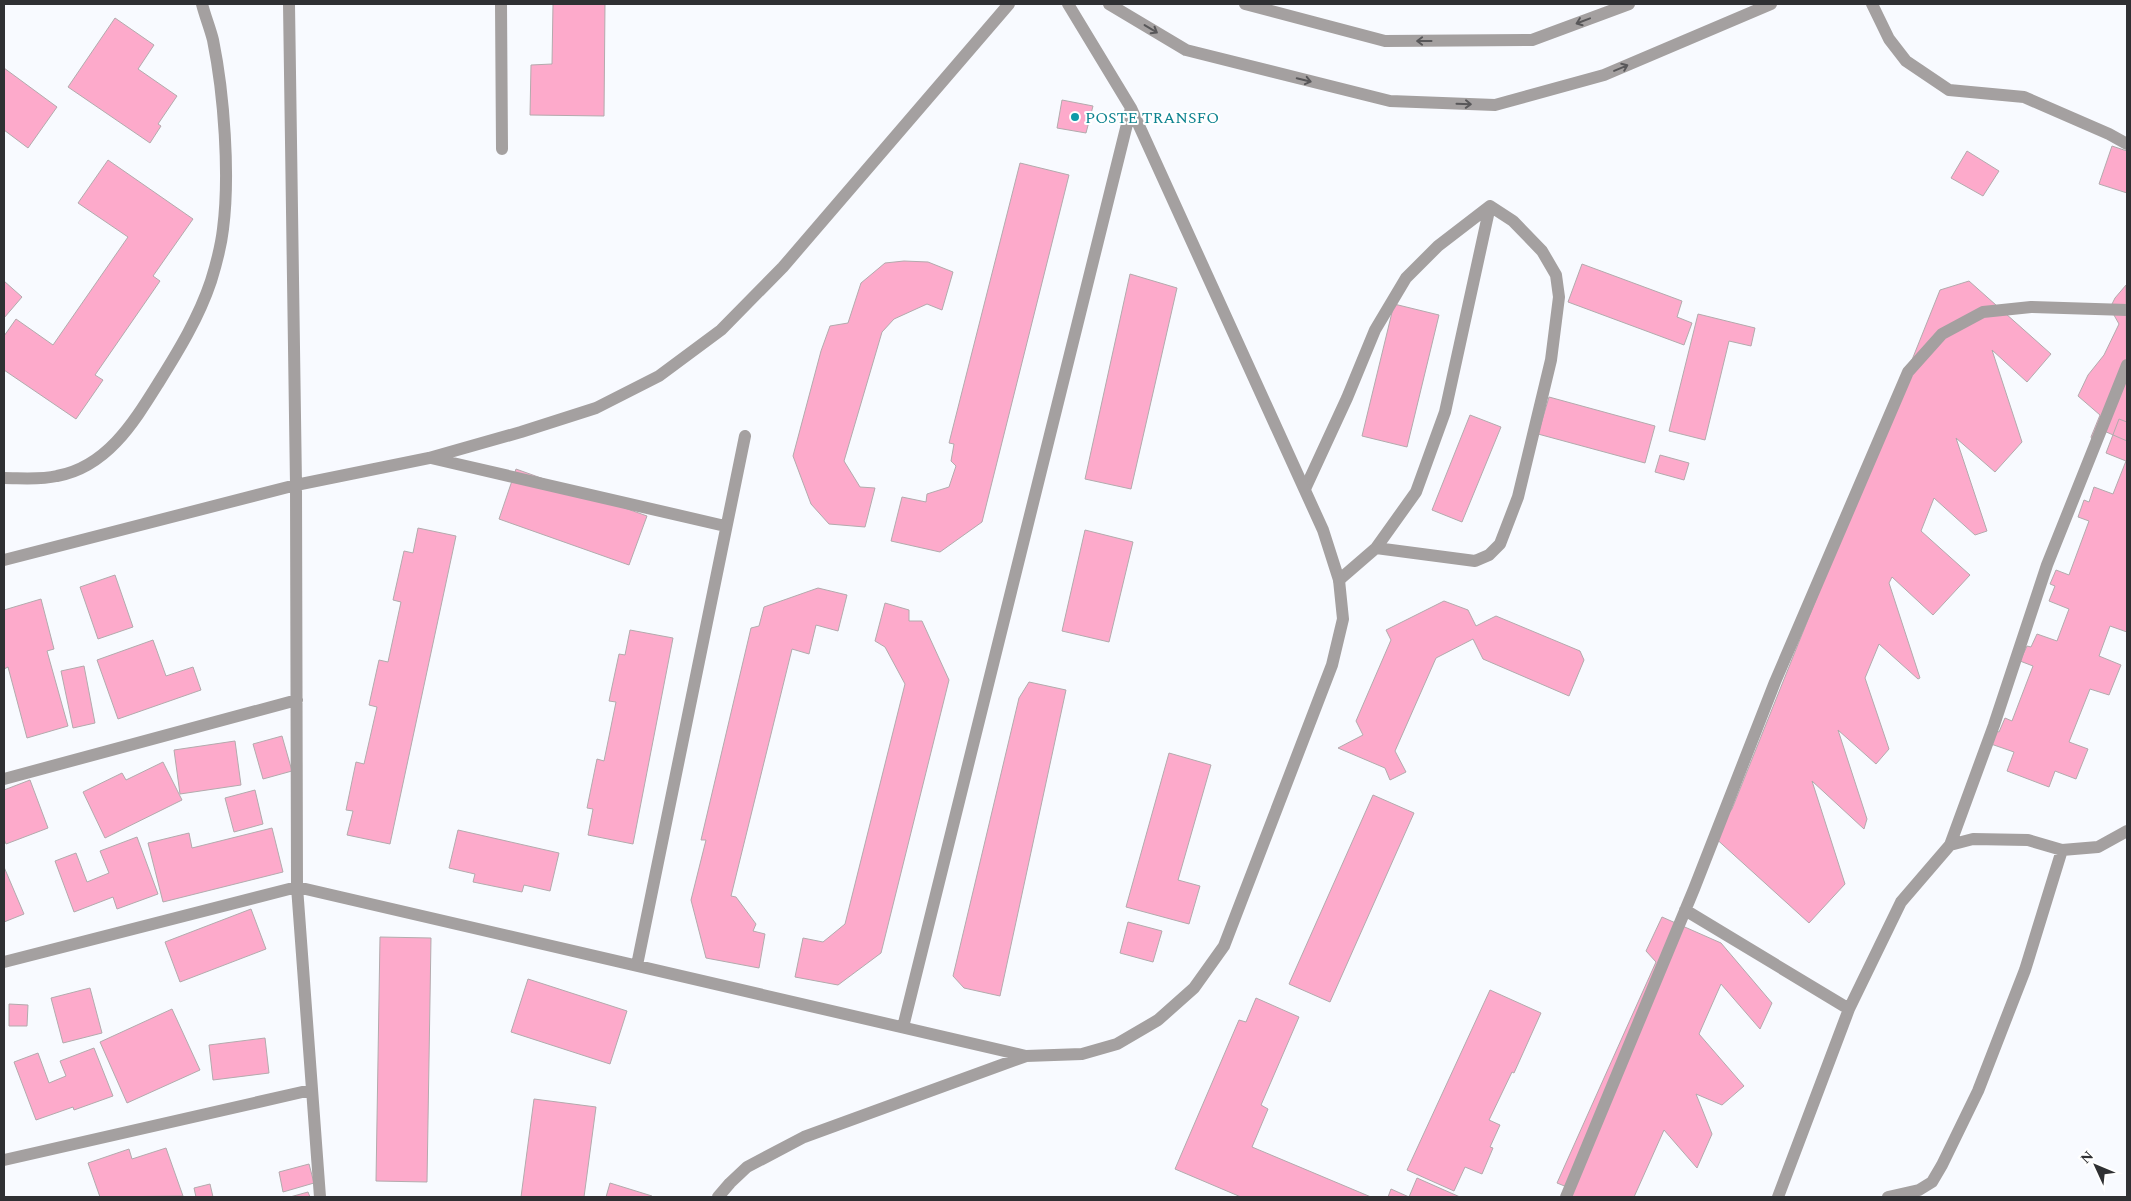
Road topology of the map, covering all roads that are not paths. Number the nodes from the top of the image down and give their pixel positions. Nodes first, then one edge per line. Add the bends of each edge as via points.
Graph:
1 (202, 4) edge
2 (289, 4) edge
3 (501, 4) edge
4 (1009, 4) edge
5 (1068, 4) edge
6 (1109, 4) edge
7 (1245, 4) edge
8 (1629, 4) edge
9 (1771, 4) edge
10 (1872, 4) edge
11 (1131, 108) junction
12 (2127, 144) edge
13 (502, 149) dead end
14 (1490, 206) junction
15 (2127, 310) edge
16 (2127, 365) edge
17 (745, 436) dead end
18 (429, 458) junction
19 (4, 478) edge
20 (296, 485) junction
21 (1304, 489) junction
22 (725, 526) junction
23 (1376, 548) junction
24 (4, 560) edge
25 (1339, 580) junction
26 (296, 700) junction
27 (4, 779) edge
28 (2127, 831) edge
29 (1950, 845) junction
30 (2062, 850) junction
31 (297, 887) junction
32 (1685, 910) junction
33 (4, 962) edge
34 (637, 965) junction
35 (1849, 1009) junction
36 (903, 1027) junction
37 (1026, 1056) junction
38 (311, 1090) junction
39 (4, 1160) edge
40 (320, 1197) edge
41 (718, 1197) edge
42 (1566, 1197) edge
43 (1778, 1197) edge
44 (1888, 1197) edge

1 - 19 street via 213,40 220,91 225,183 223,230 211,281 199,311 146,403 121,439 99,458 78,471 56,477
2 - 20 street
3 - 13 street
4 - 18 street via 783,267 721,330 659,376 596,408
5 - 11 street
6 -> 9 street via 1186,50 1390,101 1495,105 1604,75
8 -> 7 street via 1532,40 1395,41
10 - 12 street via 1889,39 1906,61 1949,90 2024,97
11 - 21 street
11 - 36 street
14 - 21 street via 1438,246 1406,278 1375,330
14 - 23 street via 1445,412 1416,492
14 - 23 street via 1513,220 1542,251 1556,275 1559,297 1551,360 1518,497 1500,544 1489,555 1475,561
15 - 32 street via 2031,307 1982,312 1942,334 1908,372 1775,682
16 - 29 street via 2048,565
17 - 22 street
18 - 20 street
18 - 22 street
20 - 24 street
20 - 26 street
21 - 25 street via 1323,530
22 - 34 street
23 - 25 street
25 - 37 street via 1343,619 1332,665 1224,946 1194,988 1158,1020 1117,1044 1082,1054
26 - 27 street
26 - 31 street
28 - 30 street via 2098,847
29 - 30 street via 1973,839 2028,840
29 - 35 street via 1901,902
30 - 44 street via 2025,970 1978,1091 1946,1157 1932,1182 1919,1190
31 - 33 street
31 - 34 street
31 - 38 street
32 - 35 street
32 - 42 street
34 - 36 street
35 - 43 street
36 - 37 street
37 - 41 street via 804,1137 747,1167
38 - 39 street
38 - 40 street

